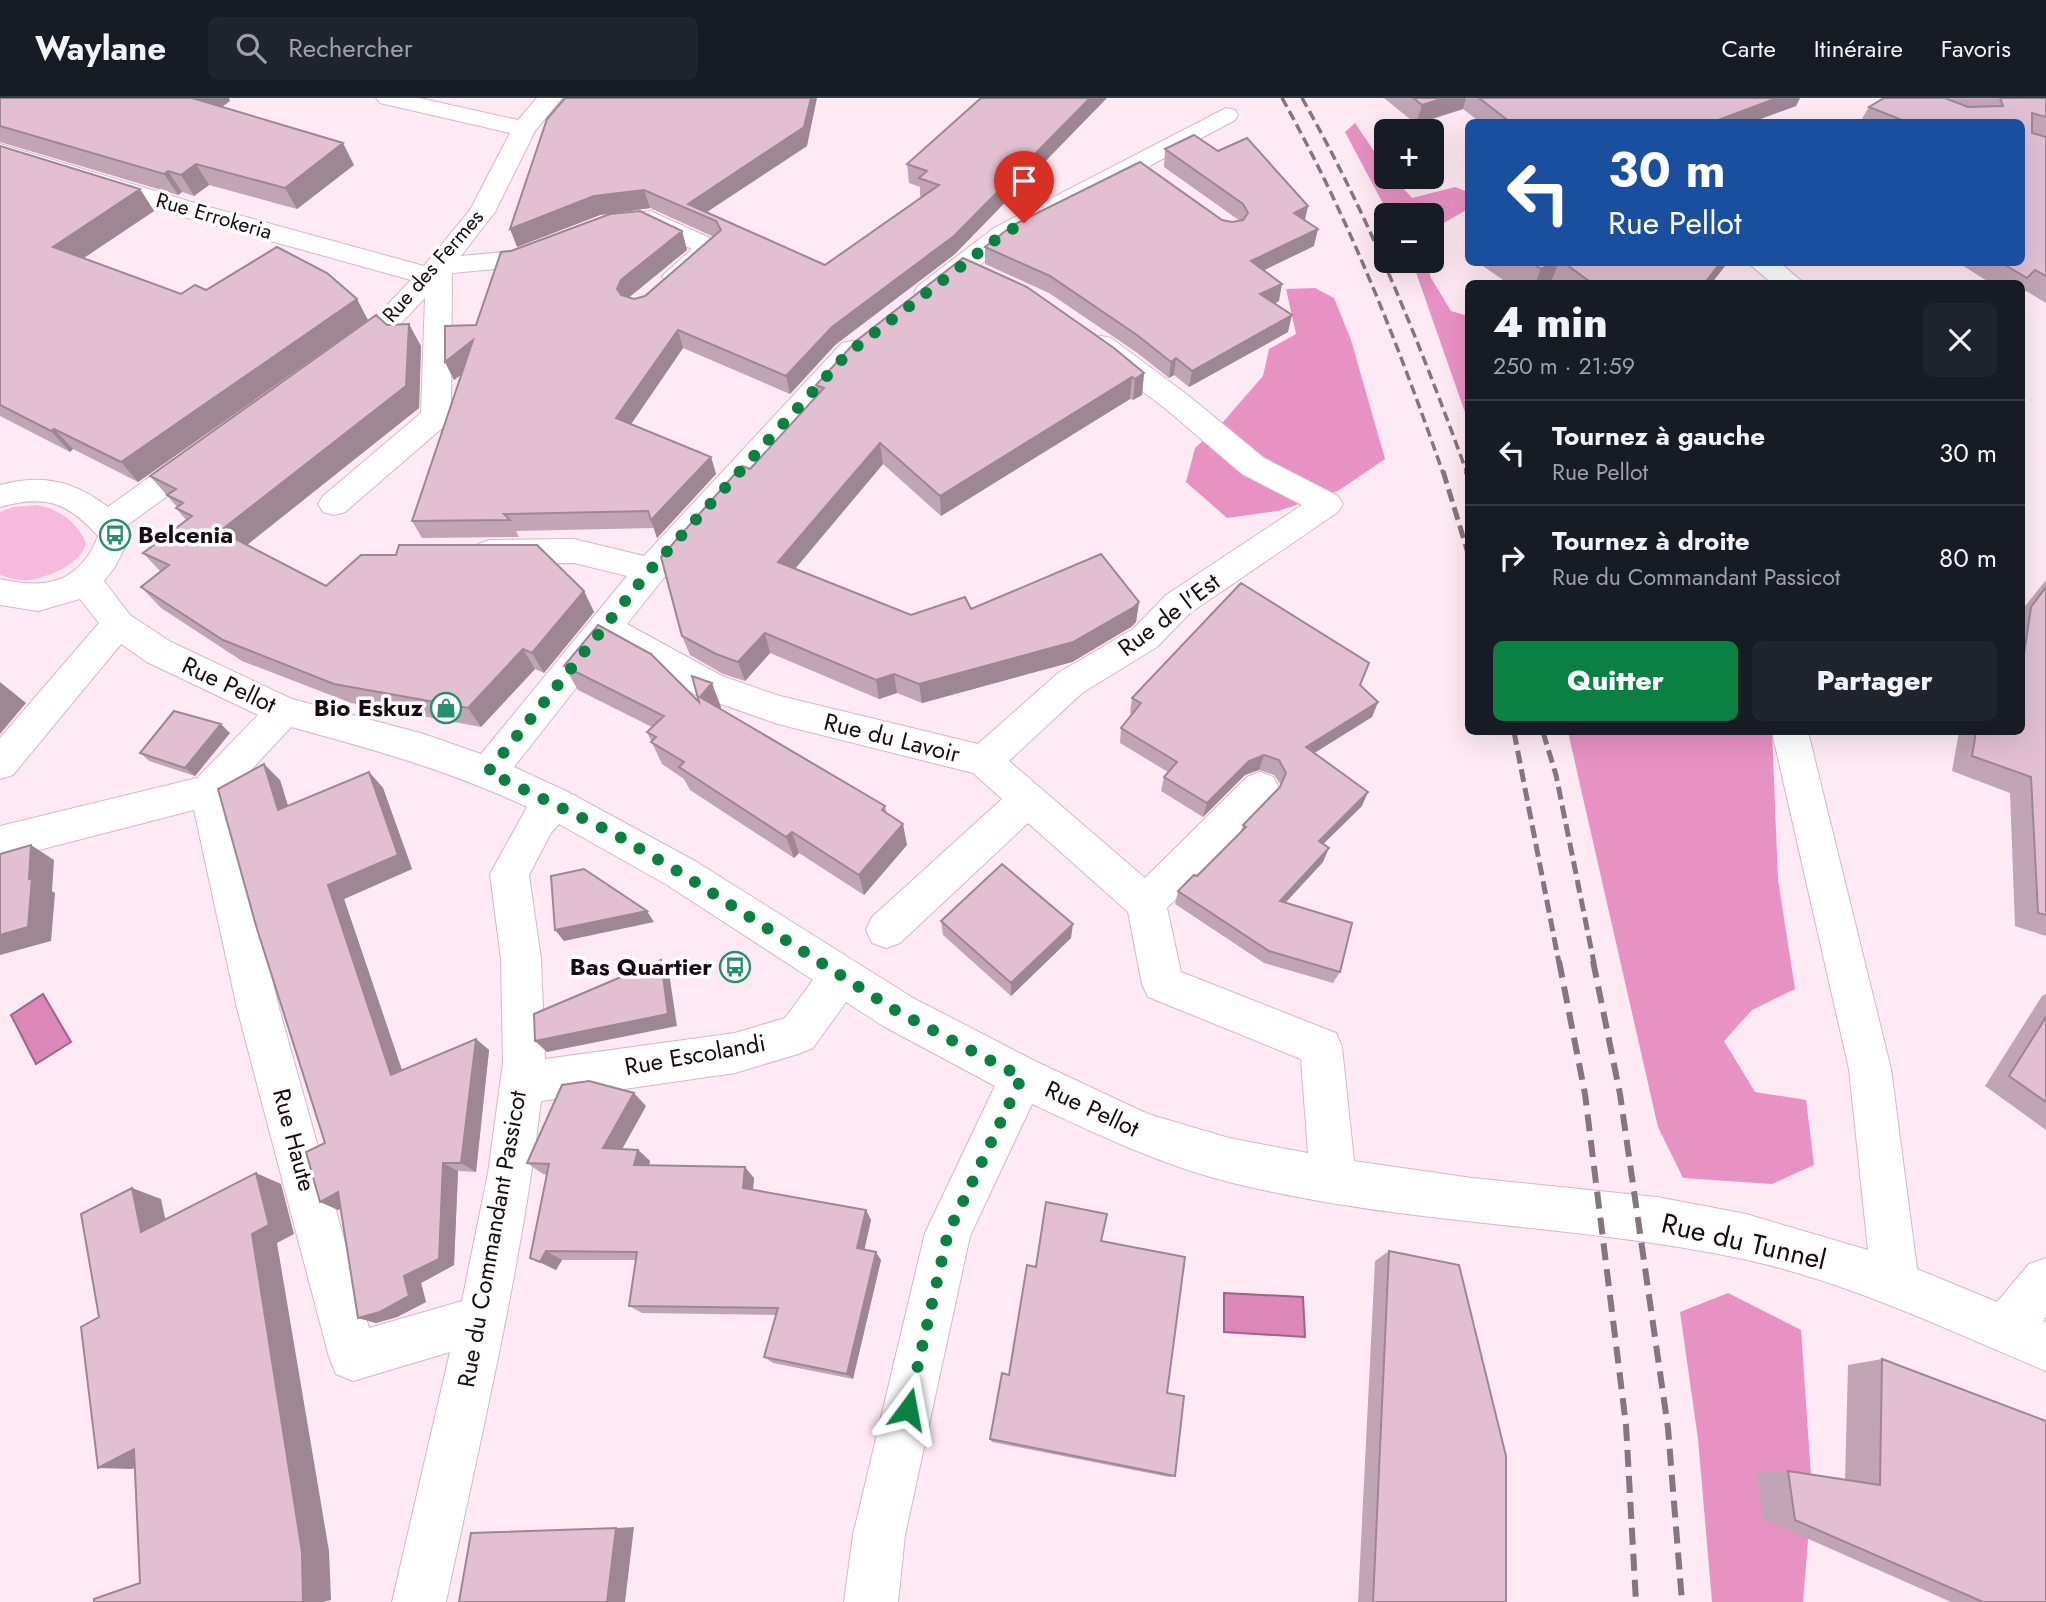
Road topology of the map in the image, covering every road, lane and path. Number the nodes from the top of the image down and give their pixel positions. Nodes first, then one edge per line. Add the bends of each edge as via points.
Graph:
1 (388, 98) edge
2 (550, 98) edge
3 (1226, 116) dead end
4 (524, 129) junction
5 (0, 151) edge
6 (610, 223) edge
7 (575, 236) edge
8 (1766, 266) edge
9 (434, 271) junction
10 (1786, 280) edge
11 (660, 289) edge
12 (909, 306) edge
13 (1081, 331) edge
14 (868, 338) edge
15 (316, 373) edge
16 (225, 438) edge
17 (0, 496) edge
18 (334, 504) dead end
19 (108, 523) junction
20 (456, 552) edge
21 (650, 570) junction
22 (84, 580) junction
23 (0, 592) edge
24 (118, 624) junction
25 (604, 627) junction
26 (284, 711) junction
27 (1791, 735) edge
28 (984, 761) junction
29 (0, 764) edge
30 (488, 772) junction
31 (1261, 788) dead end
32 (208, 790) junction
33 (1028, 799) junction
34 (555, 803) junction
35 (0, 843) edge
36 (1146, 903) junction
37 (887, 930) dead end
38 (841, 976) junction
39 (1022, 1077) junction
40 (520, 1083) junction
41 (1333, 1180) junction
42 (1472, 1200) joint
43 (2046, 1282) edge
44 (1895, 1283) junction
45 (482, 1319) junction
46 (2004, 1329) junction
47 (2046, 1347) edge
48 (419, 1602) edge
49 (870, 1602) edge

1 - 4 street
2 - 4 street, Rue des Fermes
3 - 12 street via 1147,170 1003,234 974,272
4 - 9 street, Rue des Fermes via 482,212
5 - 9 street, Rue Errokeria via 186,209
6 - 11 street via 649,219 710,248
7 - 9 street via 518,259
8 - 10 street
9 - 15 street, Rue des Fermes via 384,325
9 - 18 street via 436,417
13 - 28 street, Rue de l'Est via 1124,360 1253,466 1327,504 1178,604 1145,638 1070,683
14 - 21 street via 847,354
16 - 19 street
17 - 19 street via 25,489 49,490
19 - 22 street via 115,535 110,551
20 - 21 street via 574,551
21 - 25 street
22 - 23 street via 64,592 40,598
22 - 24 street, Rue Pellot
24 - 26 street, Rue Pellot via 159,652
24 - 29 street
25 - 28 street, Rue du Lavoir via 710,686 778,710
25 - 30 street
26 - 30 street, Rue Pellot via 424,749
26 - 32 street
27 - 44 street via 1870,1069
28 - 33 street, Rue du Lavoir
30 - 34 street, Rue Pellot
31 - 36 street
32 - 35 street
32 - 45 street, Rue Haute via 258,1008 353,1357
33 - 36 street, Rue du Lavoir
33 - 37 street
34 - 38 street, Rue Pellot via 681,873
34 - 40 street, Rue du Commandant Passicot via 538,822 509,874 521,959 524,1063
36 - 41 street via 1163,984 1321,1047
38 - 39 street, Rue Pellot via 898,1012
38 - 40 street, Rue Escolandi via 798,1034 735,1053
39 - 41 street, Rue Pellot via 1143,1134 1228,1160
39 - 49 street via 948,1233 879,1535
40 - 45 street, Rue du Commandant Passicot via 510,1173
41 - 42 street, Rue Pellot
42 - 44 street, Rue du Tunnel via 1670,1222 1746,1237
43 - 46 street
44 - 46 street, Rue du Tunnel
45 - 48 street, Rue du Commandant Passicot
46 - 47 street, Rue du Tunnel

